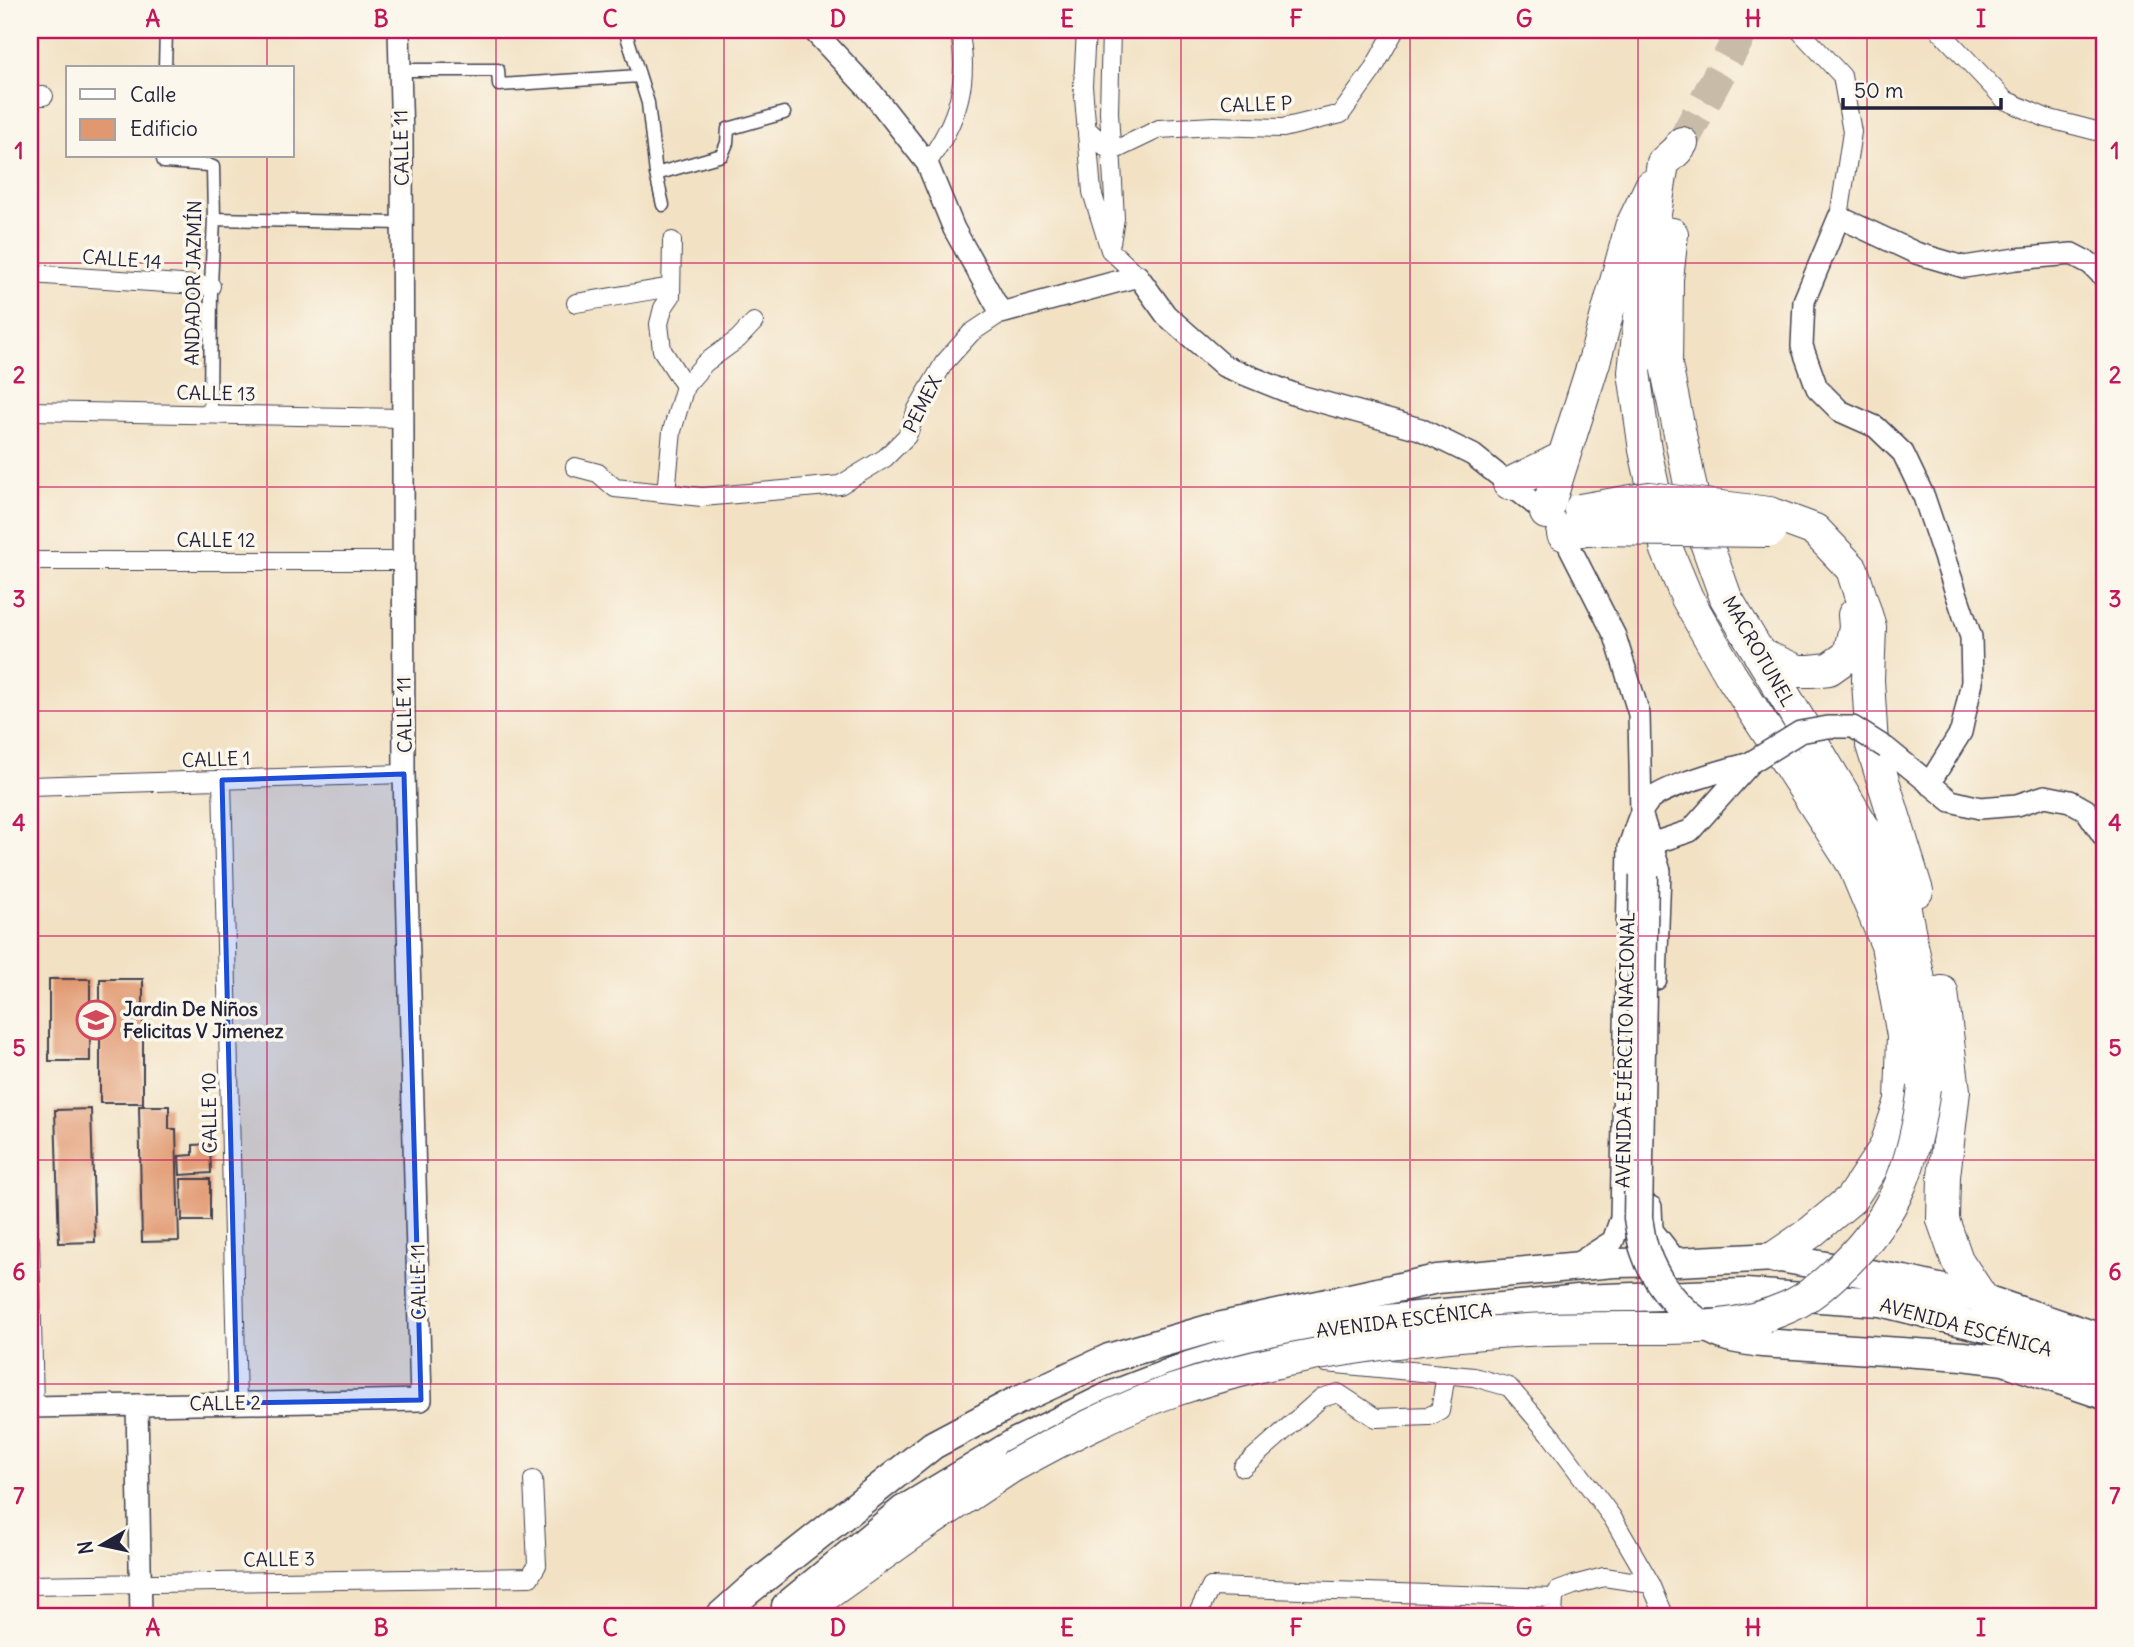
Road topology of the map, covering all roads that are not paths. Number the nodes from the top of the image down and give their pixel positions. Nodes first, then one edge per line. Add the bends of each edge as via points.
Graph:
1 (166, 30) edge
2 (398, 30) edge
3 (625, 30) edge
4 (813, 30) edge
5 (959, 30) edge
6 (1086, 30) edge
7 (1111, 30) edge
8 (1395, 30) edge
9 (1939, 30) edge
10 (1807, 33) edge
11 (165, 66) edge
12 (399, 70) junction
13 (639, 76) junction
14 (784, 113) dead end
15 (1086, 128) junction
16 (2104, 133) edge
17 (1111, 152) junction
18 (1674, 152) junction
19 (163, 158) edge
20 (927, 163) junction
21 (656, 174) junction
22 (663, 205) dead end
23 (1839, 217) junction
24 (214, 219) junction
25 (401, 223) junction
26 (672, 241) dead end
27 (1110, 250) junction
28 (30, 274) edge
29 (1138, 276) junction
30 (2104, 277) edge
31 (211, 286) junction
32 (671, 287) junction
33 (576, 303) dead end
34 (1001, 313) junction
35 (754, 322) dead end
36 (685, 386) junction
37 (30, 411) edge
38 (210, 414) junction
39 (401, 418) junction
40 (1562, 458) junction
41 (575, 467) dead end
42 (1509, 484) junction
43 (666, 493) junction
44 (1566, 521) junction
45 (1770, 522) junction
46 (30, 561) edge
47 (402, 561) junction
48 (1759, 654) junction
49 (1751, 763) junction
50 (404, 774) junction
51 (222, 780) junction
52 (1929, 784) junction
53 (30, 786) edge
54 (1641, 813) junction
55 (2104, 837) edge
56 (1651, 844) junction
57 (1890, 846) junction
58 (1644, 875) joint
59 (1905, 910) junction
60 (1930, 930) junction
61 (30, 1240) edge
62 (1775, 1257) junction
63 (1677, 1262) junction
64 (1574, 1266) junction
65 (1982, 1298) junction
66 (2104, 1339) edge
67 (1206, 1360) junction
68 (2104, 1366) edge
69 (1446, 1374) junction
70 (2104, 1395) edge
71 (421, 1400) joint
72 (237, 1403) junction
73 (137, 1405) junction
74 (32, 1406) edge
75 (1243, 1467) dead end
76 (533, 1480) dead end
77 (140, 1583) junction
78 (1650, 1584) junction
79 (30, 1585) edge
80 (1554, 1598) junction
81 (141, 1617) edge
82 (719, 1617) edge
83 (773, 1617) edge
84 (785, 1617) edge
85 (1196, 1617) edge
86 (1553, 1617) edge
87 (1665, 1617) edge

1 - 11 street
2 - 12 street, CALLE 11
3 - 13 street
4 - 20 street via 872,93
5 - 20 street via 965,69 955,116
6 - 15 street, AVENIDA EJÉRCITO NACIONAL
7 - 17 street
8 - 17 street, CALLE P via 1341,114 1283,128 1158,129
9 - 16 street via 2005,100 2046,118
10 - 23 street via 1842,76 1853,132
12 - 13 street via 498,70 499,85
12 - 25 street, CALLE 11
13 - 21 street via 648,103
14 - 21 street via 728,129 722,155
15 - 17 street
15 - 27 street, AVENIDA EJÉRCITO NACIONAL via 1092,192
17 - 27 street via 1115,218
18 - 40 highway via 1631,227
18 - 48 highway, MACROTUNEL via 1680,173 1667,279 1666,365 1696,514 1726,598
18 - 62 highway via 1643,289 1634,372 1644,450 1667,550 1687,598 1730,674 1853,864 1886,945 1903,1036 1901,1101 1885,1147 1851,1199
19 - 24 street, ANDADOR JAZMÍN via 164,162 212,165
20 - 34 street via 954,229
21 - 22 street
23 - 30 street via 1916,253 1964,267 2072,254
23 - 52 street via 1804,301 1802,346 1816,388 1840,411 1875,427 1903,453 1924,497 1971,637 1972,682 1961,732
24 - 25 street
24 - 31 street, ANDADOR JAZMÍN
25 - 39 street, CALLE 11
26 - 32 street
27 - 29 street, AVENIDA EJÉRCITO NACIONAL
28 - 31 street, CALLE 14
29 - 34 street, PEMEX
29 - 42 street, AVENIDA EJÉRCITO NACIONAL via 1166,315 1224,366 1296,395 1420,429 1473,455
31 - 38 street, ANDADOR JAZMÍN
32 - 33 street
32 - 36 street via 659,324 662,350
34 - 43 street, PEMEX via 971,333 944,362 907,436 860,475 841,485 787,491 702,497
35 - 36 street
36 - 43 street via 672,431
37 - 38 street, CALLE 13
38 - 39 street, CALLE 13
39 - 47 street, CALLE 11
40 - 42 highway
40 - 44 highway
41 - 43 street, PEMEX via 598,473 615,488
42 - 44 street, AVENIDA EJÉRCITO NACIONAL
44 - 45 highway, bridge via 1649,498
44 - 54 street, AVENIDA EJÉRCITO NACIONAL via 1615,636 1639,715
45 - 48 highway via 1820,554 1851,587 1855,627 1849,655 1829,669 1798,671
45 - 57 highway via 1815,530 1852,569 1870,627 1872,745
46 - 47 street, CALLE 12
47 - 50 street, CALLE 11
48 - 57 highway, MACROTUNEL via 1835,777
49 - 52 street, bridge via 1800,732 1853,727
49 - 54 street via 1666,791 1650,800
49 - 56 street via 1690,831
50 - 51 street, CALLE 1
50 - 71 street, CALLE 11
51 - 53 street, CALLE 1
51 - 72 street, CALLE 10
52 - 55 street via 1951,802 1980,808 2045,796 2070,801 2086,810
54 - 56 street, AVENIDA EJÉRCITO NACIONAL
54 - 64 street, AVENIDA EJÉRCITO NACIONAL via 1629,846 1622,1218 1613,1241
56 - 58 highway
56 - 63 street, AVENIDA EJÉRCITO NACIONAL via 1660,871 1647,1164 1652,1230
57 - 59 highway, MACROTUNEL
57 - 60 highway
58 - 70 main road, bridge via 1638,1219 1644,1249 1670,1296 1686,1313 1725,1336 1762,1343 2004,1362
59 - 60 highway
59 - 84 highway, MACROTUNEL, bridge via 1926,1015 1924,1088 1912,1155 1883,1220 1837,1273 1810,1294 1790,1306 1727,1326 1448,1336 1219,1376 1060,1440 1011,1467 827,1594
60 - 65 highway via 1954,1091 1943,1220 1957,1260
61 - 74 street
62 - 63 main road
62 - 65 main road
63 - 64 main road
64 - 82 main road via 1437,1279 1209,1328 1109,1358 933,1445
65 - 66 main road
67 - 68 main road, AVENIDA ESCÉNICA via 1289,1335 1387,1319 1577,1299 1745,1293 1880,1302 2002,1332
67 - 69 street via 1233,1370 1297,1362
67 - 83 main road, AVENIDA ESCÉNICA via 1110,1396 1016,1442 902,1510
69 - 75 street via 1440,1411 1429,1416 1376,1418 1338,1393 1321,1398
69 - 78 street via 1509,1387 1598,1497
71 - 72 street, CALLE 2
72 - 73 street, CALLE 2
73 - 74 street, CALLE 2
73 - 77 street
76 - 77 street, CALLE 3 via 537,1565 530,1577
77 - 79 street, CALLE 3
77 - 81 street
78 - 80 street via 1604,1577 1558,1591
78 - 87 street
80 - 85 street via 1211,1587
80 - 86 street

